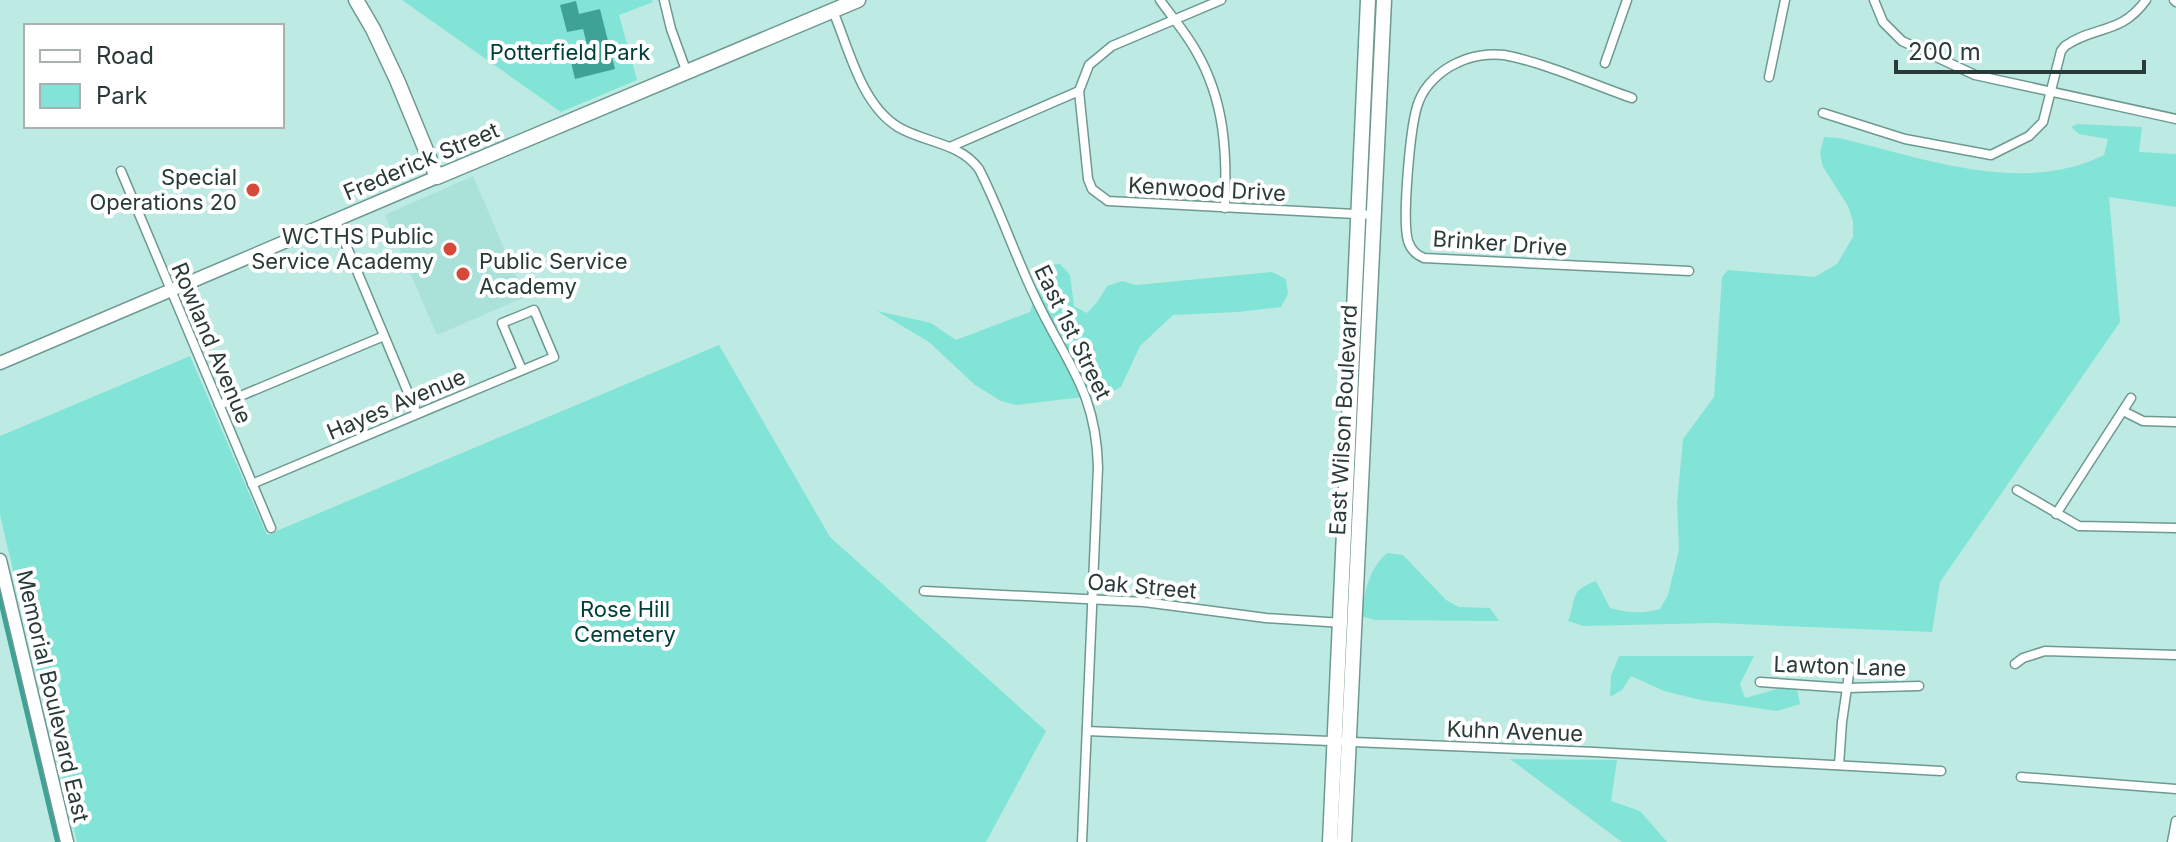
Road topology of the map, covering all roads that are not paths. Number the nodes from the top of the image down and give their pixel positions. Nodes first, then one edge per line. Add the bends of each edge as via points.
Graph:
1 (356, 0) edge
2 (664, 0) edge
3 (858, 0) edge
4 (1160, 0) edge
5 (1221, 0) edge
6 (1368, 0) edge
7 (1384, 0) edge
8 (1627, 0) edge
9 (1785, 0) edge
10 (1874, 0) edge
11 (2146, 0) edge
12 (833, 11) junction
13 (1174, 20) junction
14 (1605, 63) dead end
15 (687, 73) junction
16 (1769, 77) dead end
17 (1079, 91) junction
18 (2052, 94) junction
19 (1632, 98) dead end
20 (1823, 113) dead end
21 (2176, 119) edge
22 (950, 147) junction
23 (121, 171) dead end
24 (437, 177) junction
25 (1225, 208) junction
26 (1358, 214) junction
27 (1374, 215) junction
28 (336, 221) junction
29 (1689, 271) dead end
30 (171, 290) junction
31 (384, 336) junction
32 (0, 363) edge
33 (522, 370) junction
34 (2131, 398) dead end
35 (219, 405) junction
36 (2123, 411) junction
37 (417, 414) junction
38 (2176, 422) edge
39 (252, 484) junction
40 (2017, 490) dead end
41 (2056, 514) junction
42 (271, 528) dead end
43 (2176, 528) edge
44 (0, 560) edge
45 (924, 591) dead end
46 (1093, 599) junction
47 (1340, 622) junction
48 (1356, 623) junction
49 (2176, 655) edge
50 (2015, 664) dead end
51 (1850, 667) dead end
52 (1760, 682) dead end
53 (1919, 686) dead end
54 (1847, 688) junction
55 (1087, 731) junction
56 (1342, 742) junction
57 (1839, 765) junction
58 (1941, 771) dead end
59 (2021, 777) dead end
60 (2176, 789) edge
61 (2176, 821) edge
62 (67, 842) edge
63 (1082, 842) edge
64 (1330, 842) edge
65 (1344, 842) edge
66 (2172, 842) edge

1 - 24 main road
2 - 15 street
3 - 12 main road, Frederick Street
4 - 13 street
5 - 13 street
6 - 26 main road, East Wilson Boulevard
7 - 27 main road, East Wilson Boulevard
8 - 14 street
9 - 16 street
10 - 18 street via 1883,22 1902,41 1975,75
11 - 18 street via 2119,25 2065,46
12 - 15 main road, Frederick Street
12 - 22 street, East 1st Street via 878,110 905,130
13 - 17 street via 1097,56
13 - 25 street via 1205,68 1220,108 1227,153
15 - 24 main road, Frederick Street
17 - 22 street
17 - 25 street, Kenwood Drive via 1088,179 1099,195 1119,203
18 - 20 street via 2037,129 1991,155 1905,139
18 - 21 street
19 - 29 street, Brinker Drive via 1502,54 1456,63 1429,85 1414,114 1408,240 1424,258
22 - 46 street, East 1st Street via 979,169 1036,300 1090,402 1098,437
23 - 30 street, Rowland Avenue
24 - 28 main road, Frederick Street
25 - 26 street, Kenwood Drive
26 - 27 street, Kenwood Drive
26 - 47 main road, East Wilson Boulevard
27 - 48 main road, East Wilson Boulevard
28 - 30 main road, Frederick Street
28 - 31 street
30 - 32 main road, Frederick Street
30 - 35 street, Rowland Avenue
31 - 35 street
31 - 37 street
33 - 33 street, Hayes Avenue via 502,323 534,310 554,357
33 - 37 street, Hayes Avenue
34 - 36 street
35 - 39 street, Rowland Avenue
36 - 38 street via 2143,421
36 - 41 street
37 - 39 street, Hayes Avenue
39 - 42 street, Rowland Avenue
40 - 41 street
41 - 43 street via 2079,526
44 - 62 main road, Memorial Boulevard East
45 - 46 street, Oak Street
46 - 47 street, Oak Street
46 - 55 street, East 1st Street
47 - 48 street, Oak Street
47 - 56 main road, East Wilson Boulevard
48 - 56 main road, East Wilson Boulevard
49 - 50 street via 2045,651
51 - 54 street
52 - 54 street, Lawton Lane
53 - 54 street, Lawton Lane
54 - 57 street
55 - 56 street, Kuhn Avenue
55 - 63 street, East 1st Street
56 - 57 street, Kuhn Avenue
56 - 64 main road, East Wilson Boulevard
56 - 65 main road, East Wilson Boulevard
57 - 58 street, Kuhn Avenue
59 - 60 street
61 - 66 street

